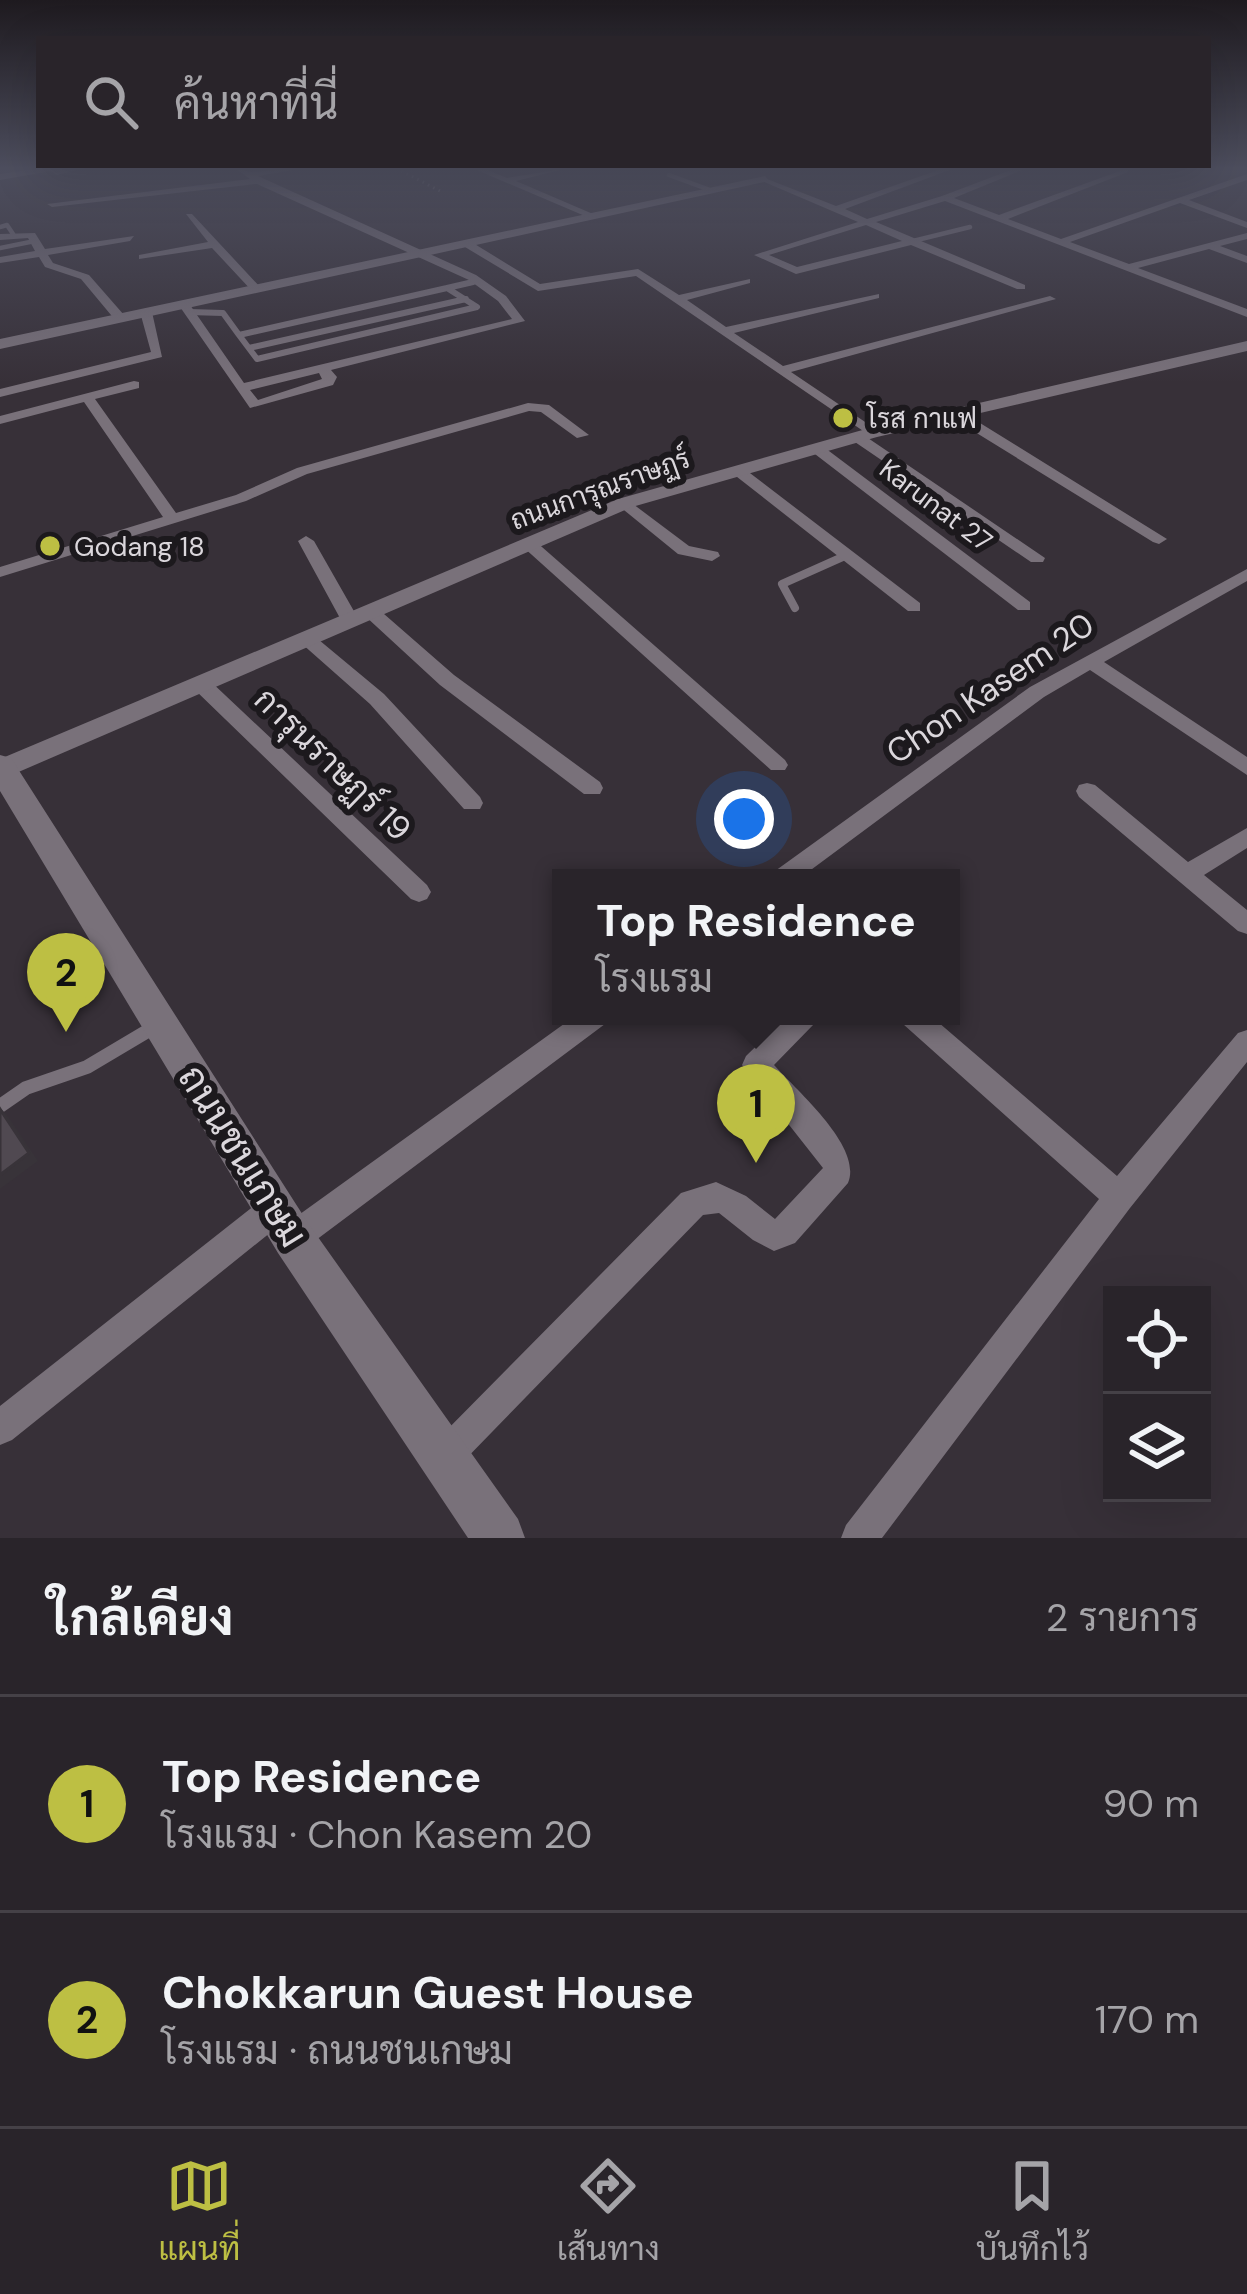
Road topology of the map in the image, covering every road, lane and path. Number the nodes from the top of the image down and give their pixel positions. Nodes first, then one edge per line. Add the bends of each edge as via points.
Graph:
1 (34, 240) edge
2 (112, 240) edge
3 (211, 240) edge
4 (394, 240) edge
5 (493, 240) edge
6 (805, 240) edge
7 (908, 240) edge
8 (921, 240) edge
9 (1065, 240) edge
10 (1231, 240) edge
11 (913, 242) junction
12 (215, 244) junction
13 (469, 245) junction
14 (1210, 245) junction
15 (38, 247) junction
16 (0, 248) edge
17 (430, 254) junction
18 (143, 257) dead end
19 (0, 260) edge
20 (1247, 260) edge
21 (1132, 266) junction
22 (746, 281) dead end
23 (474, 282) junction
24 (1021, 287) dead end
25 (447, 288) junction
26 (257, 290) junction
27 (874, 296) dead end
28 (678, 298) junction
29 (1050, 298) dead end
30 (466, 299) junction
31 (187, 308) junction
32 (146, 312) junction
33 (1247, 314) edge
34 (119, 318) junction
35 (726, 332) junction
36 (239, 335) junction
37 (0, 344) edge
38 (1247, 346) edge
39 (316, 347) junction
40 (249, 348) junction
41 (325, 366) junction
42 (783, 370) junction
43 (134, 385) dead end
44 (0, 393) edge
45 (87, 398) junction
46 (954, 413) junction
47 (0, 421) edge
48 (582, 435) dead end
49 (865, 435) junction
50 (816, 448) junction
51 (737, 470) junction
52 (626, 503) junction
53 (172, 519) junction
54 (1159, 539) dead end
55 (306, 541) dead end
56 (528, 543) junction
57 (847, 555) junction
58 (712, 556) dead end
59 (1037, 558) dead end
60 (0, 572) edge
61 (1247, 574) edge
62 (1024, 606) dead end
63 (914, 607) dead end
64 (795, 608) dead end
65 (360, 615) junction
66 (307, 639) junction
67 (1089, 661) junction
68 (201, 684) junction
69 (778, 765) dead end
70 (1247, 767) edge
71 (0, 768) edge
72 (592, 788) dead end
73 (1087, 791) dead end
74 (472, 803) dead end
75 (1247, 837) edge
76 (795, 869) edge
77 (1187, 874) junction
78 (419, 892) dead end
79 (1247, 924) edge
80 (160, 1024) junction
81 (582, 1025) edge
82 (796, 1025) edge
83 (922, 1025) edge
84 (1247, 1042) edge
85 (0, 1106) edge
86 (1119, 1197) junction
87 (284, 1224) junction
88 (0, 1428) edge
89 (443, 1457) junction
90 (499, 1538) edge
91 (859, 1538) edge

1 - 15 street
2 - 15 street
3 - 12 street
4 - 17 street
5 - 13 street
6 - 11 street via 759,255 796,272
7 - 11 street
8 - 11 lane
9 - 21 street
10 - 14 street
11 - 24 street
12 - 18 street
12 - 26 street
13 - 17 street
13 - 28 street via 538,289 632,270
14 - 20 street
14 - 21 street
15 - 16 lane
15 - 19 street
15 - 34 street via 49,265 85,278
17 - 23 street
17 - 26 street
21 - 33 street
22 - 28 street
23 - 25 lane
23 - 41 street via 519,321
25 - 30 lane
25 - 36 lane
26 - 31 street
27 - 35 street
28 - 35 street
29 - 42 street
30 - 39 lane via 477,310
30 - 40 lane
31 - 32 street
31 - 36 lane via 224,313
31 - 41 street via 255,405 328,382
32 - 34 street
32 - 44 street via 158,354
34 - 37 street
35 - 42 street
36 - 40 lane
38 - 46 street, ถนนการุณราษฏร์
39 - 40 lane via 263,359
39 - 41 lane
42 - 49 street
43 - 45 street
45 - 47 street
45 - 53 street
46 - 49 street, ถนนการุณราษฏร์
46 - 54 street
48 - 53 street via 544,408 528,407 302,471
49 - 50 street, ถนนการุณราษฏร์
49 - 59 street
50 - 51 street, ถนนการุณราษฏร์
50 - 62 street, Karunat 27
51 - 52 street, ถนนการุณราษฏร์
51 - 57 street
52 - 56 street, ถนนการุณราษฏร์
52 - 58 street via 684,550
53 - 60 street
55 - 65 street
56 - 65 street, ถนนการุณราษฏร์
56 - 69 street
57 - 63 street
57 - 64 lane via 782,584
61 - 67 street, Chon Kasem 20
65 - 66 street, ถนนการุณราษฏร์
65 - 72 street
66 - 68 street, ถนนการุณราษฏร์
66 - 74 street via 377,698
67 - 70 street
67 - 76 street, Chon Kasem 20
68 - 71 street, ถนนการุณราษฏร์
68 - 78 street, การุนราษฏร์ 19
71 - 80 main road, ถนนชนเกษม
73 - 77 street
75 - 77 street
77 - 79 street
80 - 85 lane
80 - 87 main road, ถนนชนเกษม
81 - 87 street
82 - 89 street via 756,1065 836,1157 838,1173 774,1236 724,1197 692,1204
83 - 86 street
84 - 86 street
86 - 91 street
87 - 88 street
87 - 89 main road, ถนนชนเกษม
89 - 90 main road, ถนนชนเกษม

